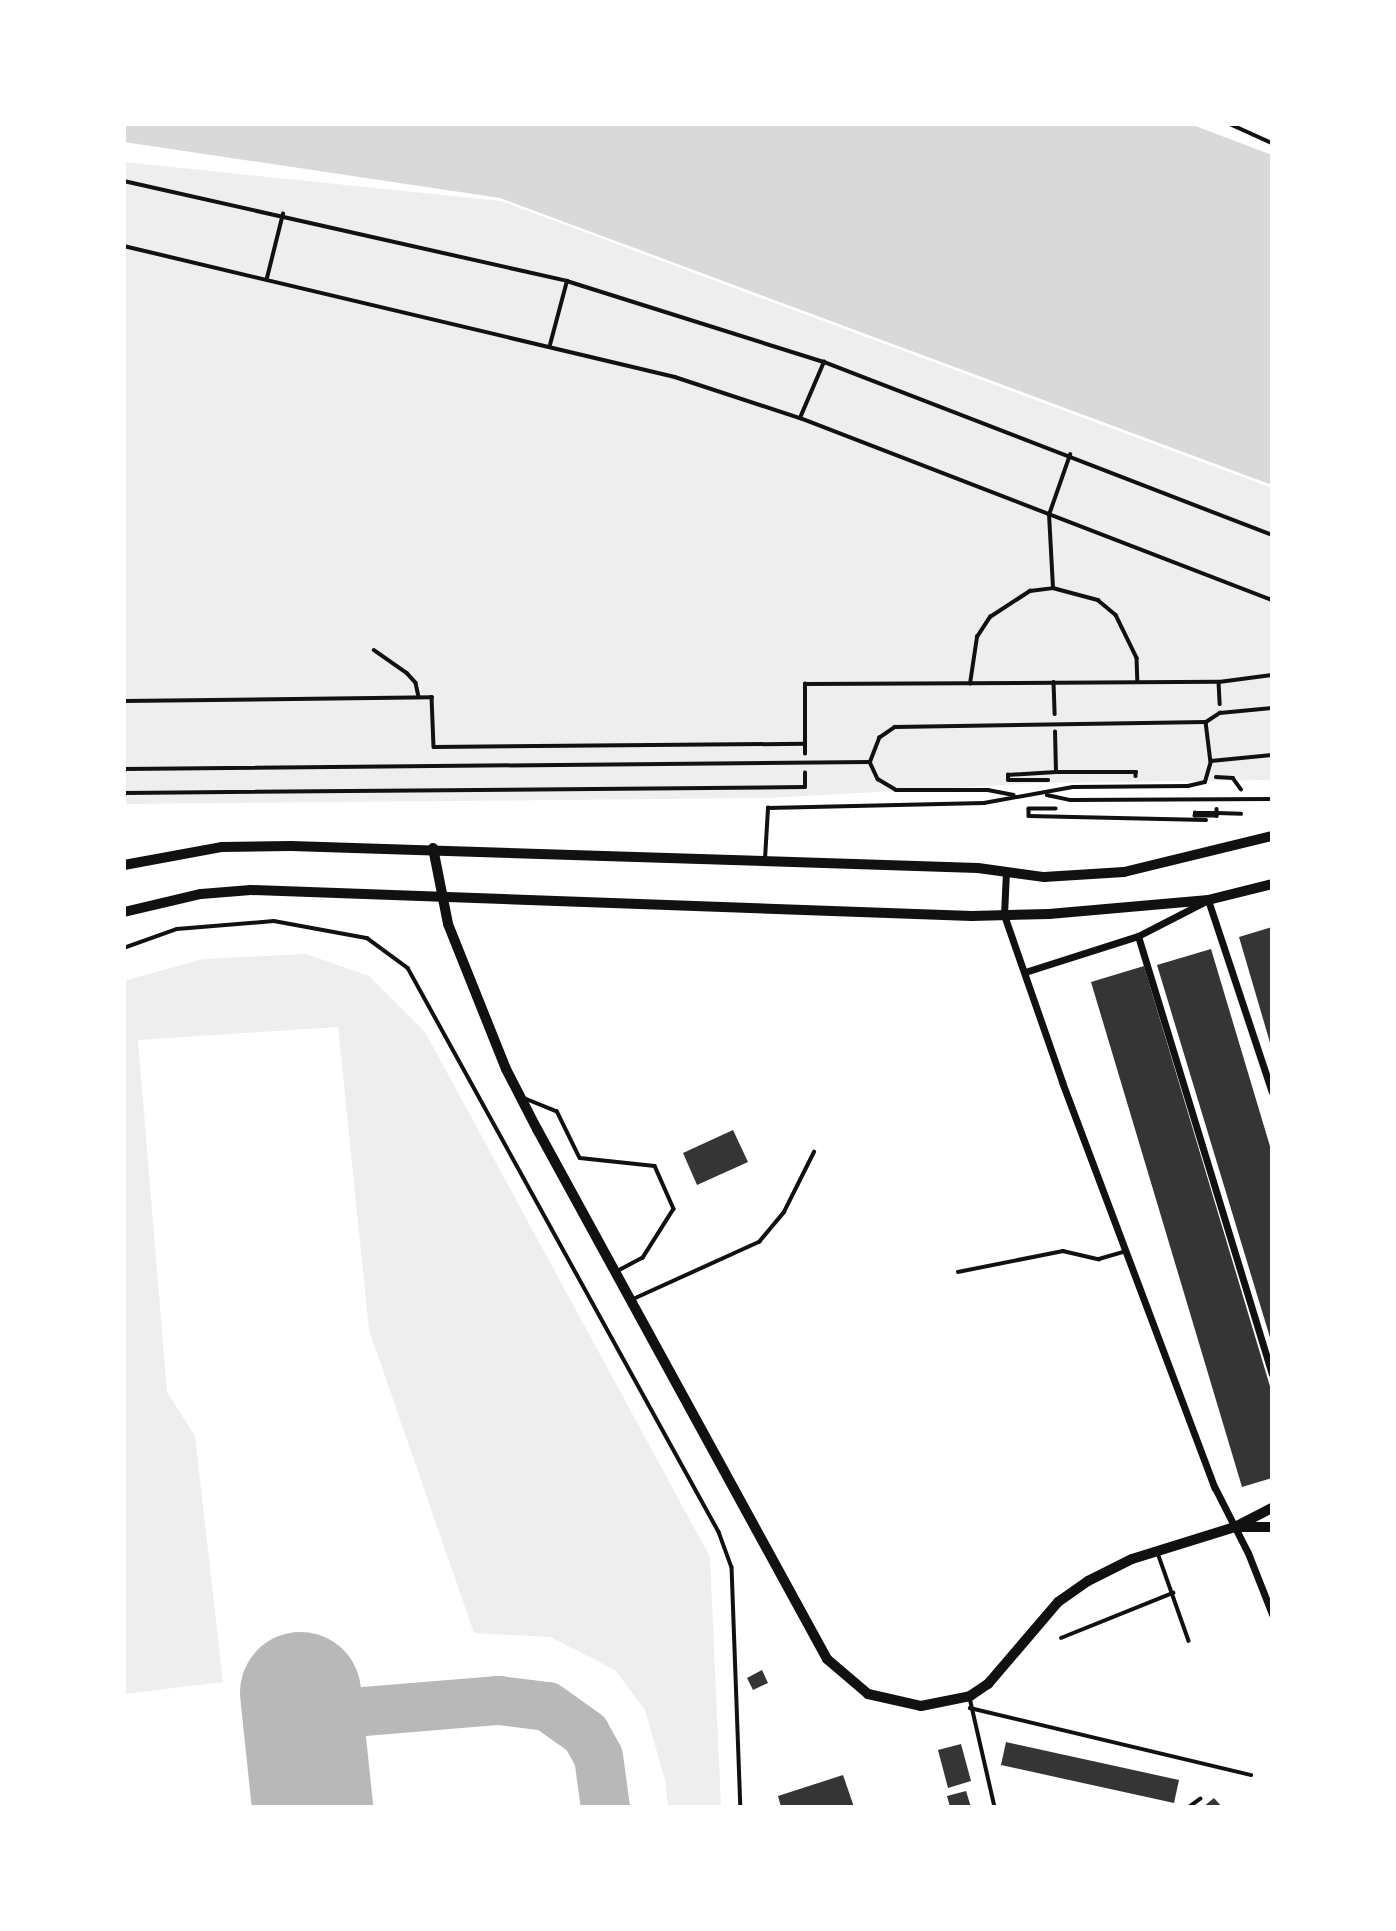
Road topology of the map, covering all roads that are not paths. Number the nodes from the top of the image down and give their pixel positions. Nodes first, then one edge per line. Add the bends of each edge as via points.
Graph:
1 (1272, 708) edge
2 (1206, 722) junction
3 (1272, 755) edge
4 (1211, 761) junction
5 (870, 762) junction
6 (124, 769) edge
7 (1045, 794) junction
8 (1016, 795) junction
9 (1272, 799) edge
10 (1272, 836) edge
11 (433, 848) junction
12 (765, 862) junction
13 (124, 865) edge
14 (1006, 872) junction
15 (1272, 884) edge
16 (441, 894) junction
17 (1208, 900) junction
18 (124, 912) edge
19 (1004, 915) junction
20 (1138, 936) junction
21 (124, 948) edge
22 (1025, 972) junction
23 (1272, 1092) edge
24 (520, 1096) junction
25 (814, 1152) dead end
26 (1124, 1251) junction
27 (958, 1272) dead end
28 (615, 1273) junction
29 (631, 1300) junction
30 (1272, 1374) edge
31 (1272, 1508) edge
32 (1235, 1527) junction
33 (1272, 1527) edge
34 (1157, 1551) junction
35 (1173, 1593) junction
36 (1272, 1614) edge
37 (1061, 1638) dead end
38 (1189, 1641) dead end
39 (970, 1696) junction
40 (970, 1708) junction
41 (1251, 1775) dead end
42 (1200, 1799) dead end
43 (741, 1807) edge
44 (995, 1807) edge
45 (1189, 1807) edge

1 - 2 lane via 1220,713
2 - 4 lane
2 - 5 lane via 895,727 879,738
3 - 4 lane
4 - 7 lane via 1205,782 1188,786 1073,787
5 - 6 lane
5 - 8 lane via 878,779 896,790 988,790
7 - 8 lane
7 - 9 lane via 1070,800
8 - 12 lane via 984,803 768,808
10 - 14 main road via 1124,872 1044,877
11 - 12 main road
11 - 13 main road via 222,847
11 - 16 street
12 - 14 main road
14 - 19 street
15 - 17 main road
16 - 18 main road via 251,890 201,894
16 - 19 main road
16 - 24 street via 450,931
17 - 19 main road
17 - 20 street
17 - 23 street
19 - 22 street
20 - 22 street
20 - 30 street
21 - 43 lane via 177,929 274,921 368,938 408,968 719,1532 732,1567
22 - 26 street
24 - 28 street
24 - 28 lane via 556,1111 580,1157 655,1166 674,1209 643,1258
25 - 29 lane via 784,1212 759,1242
26 - 27 lane via 1099,1259 1063,1251
26 - 32 street via 1215,1488
28 - 29 street
29 - 39 street via 827,1659 869,1694 920,1706
31 - 32 street
32 - 33 street
32 - 34 street
32 - 36 street
34 - 35 lane
34 - 39 street via 1088,1581 1058,1602 988,1684
35 - 37 lane
35 - 38 lane
39 - 40 lane
40 - 41 lane
40 - 44 lane
42 - 45 lane

